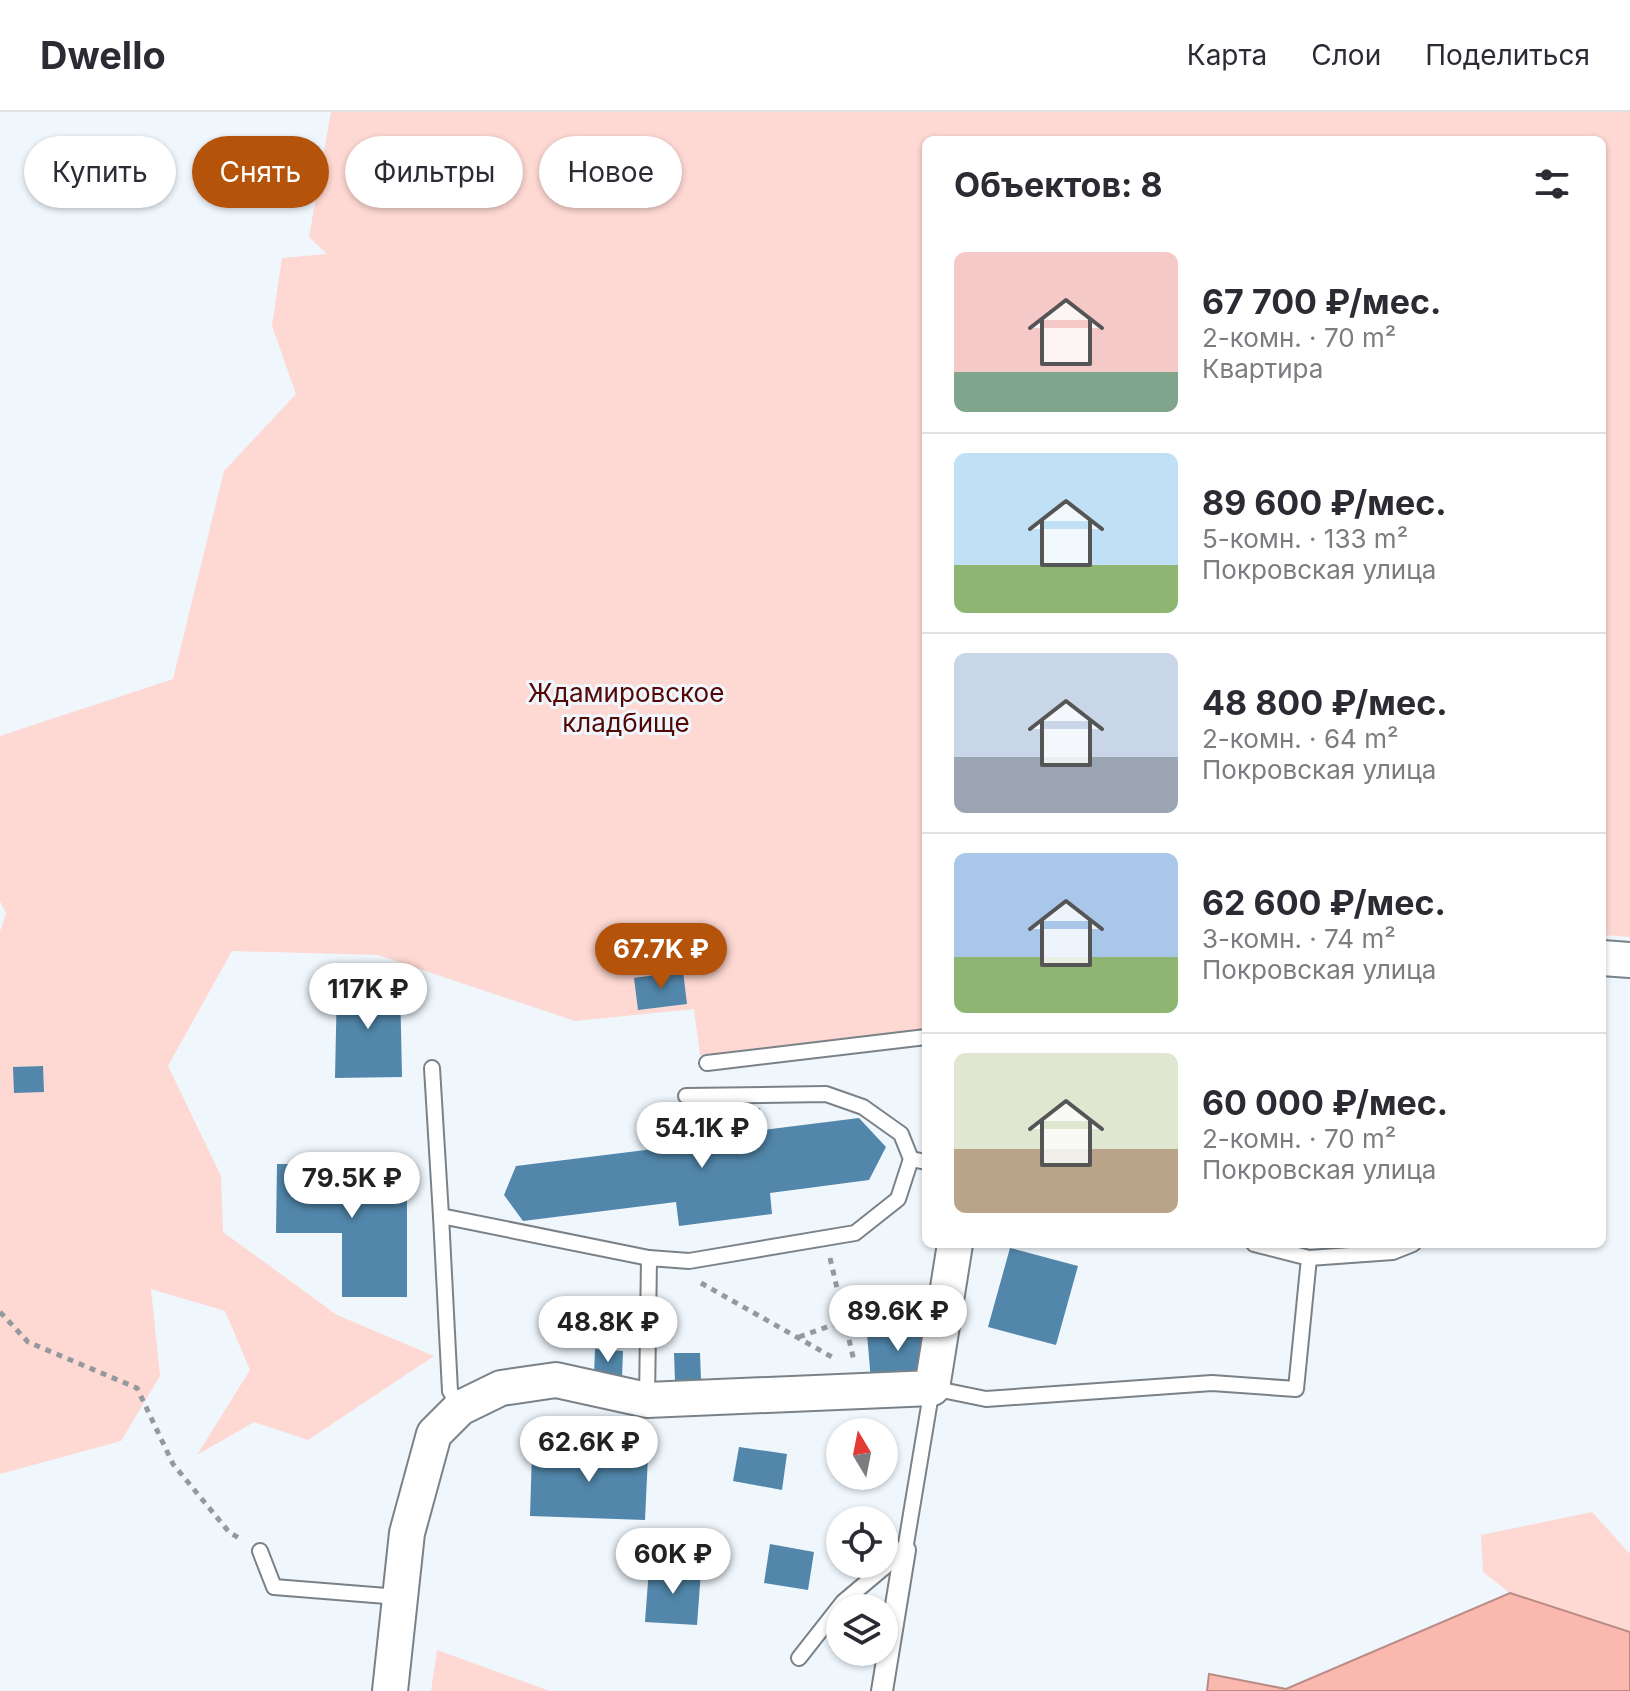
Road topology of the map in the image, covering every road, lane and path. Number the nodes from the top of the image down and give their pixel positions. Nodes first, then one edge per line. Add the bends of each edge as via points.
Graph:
1 (1606, 958) edge
2 (1630, 960) edge
3 (922, 1037) edge
4 (707, 1063) dead end
5 (432, 1068) dead end
6 (686, 1096) dead end
7 (911, 1159) junction
8 (922, 1161) edge
9 (441, 1216) junction
10 (825, 1237) junction
11 (954, 1248) edge
12 (1270, 1248) edge
13 (1403, 1248) edge
14 (649, 1258) junction
15 (1309, 1258) junction
16 (689, 1261) junction
17 (0, 1312) edge
18 (846, 1320) junction
19 (798, 1338) junction
20 (932, 1388) junction
21 (647, 1400) junction
22 (460, 1408) junction
23 (905, 1550) junction
24 (260, 1551) joint
25 (400, 1597) junction
26 (799, 1658) dead end
27 (390, 1691) edge
28 (882, 1691) edge

1 - 2 street
3 - 4 lane
5 - 9 lane
6 - 7 lane via 826,1094 863,1107 901,1134
7 - 8 lane
7 - 10 lane via 898,1199 855,1233
9 - 14 lane
9 - 22 lane via 450,1391
10 - 16 lane
10 - 18 path
11 - 20 street
12 - 15 lane
13 - 15 lane
14 - 16 lane
14 - 21 lane
15 - 20 lane via 1296,1389 1212,1383 986,1399
16 - 19 path via 690,1277
17 - 24 path via 28,1342 137,1388 173,1464 229,1532
18 - 19 path
18 - 19 path via 854,1364
20 - 21 street
20 - 23 lane
21 - 22 street via 556,1380 501,1388
22 - 25 street via 434,1434 407,1533
23 - 26 lane via 843,1602
23 - 28 street
24 - 25 lane via 274,1587
25 - 27 street

